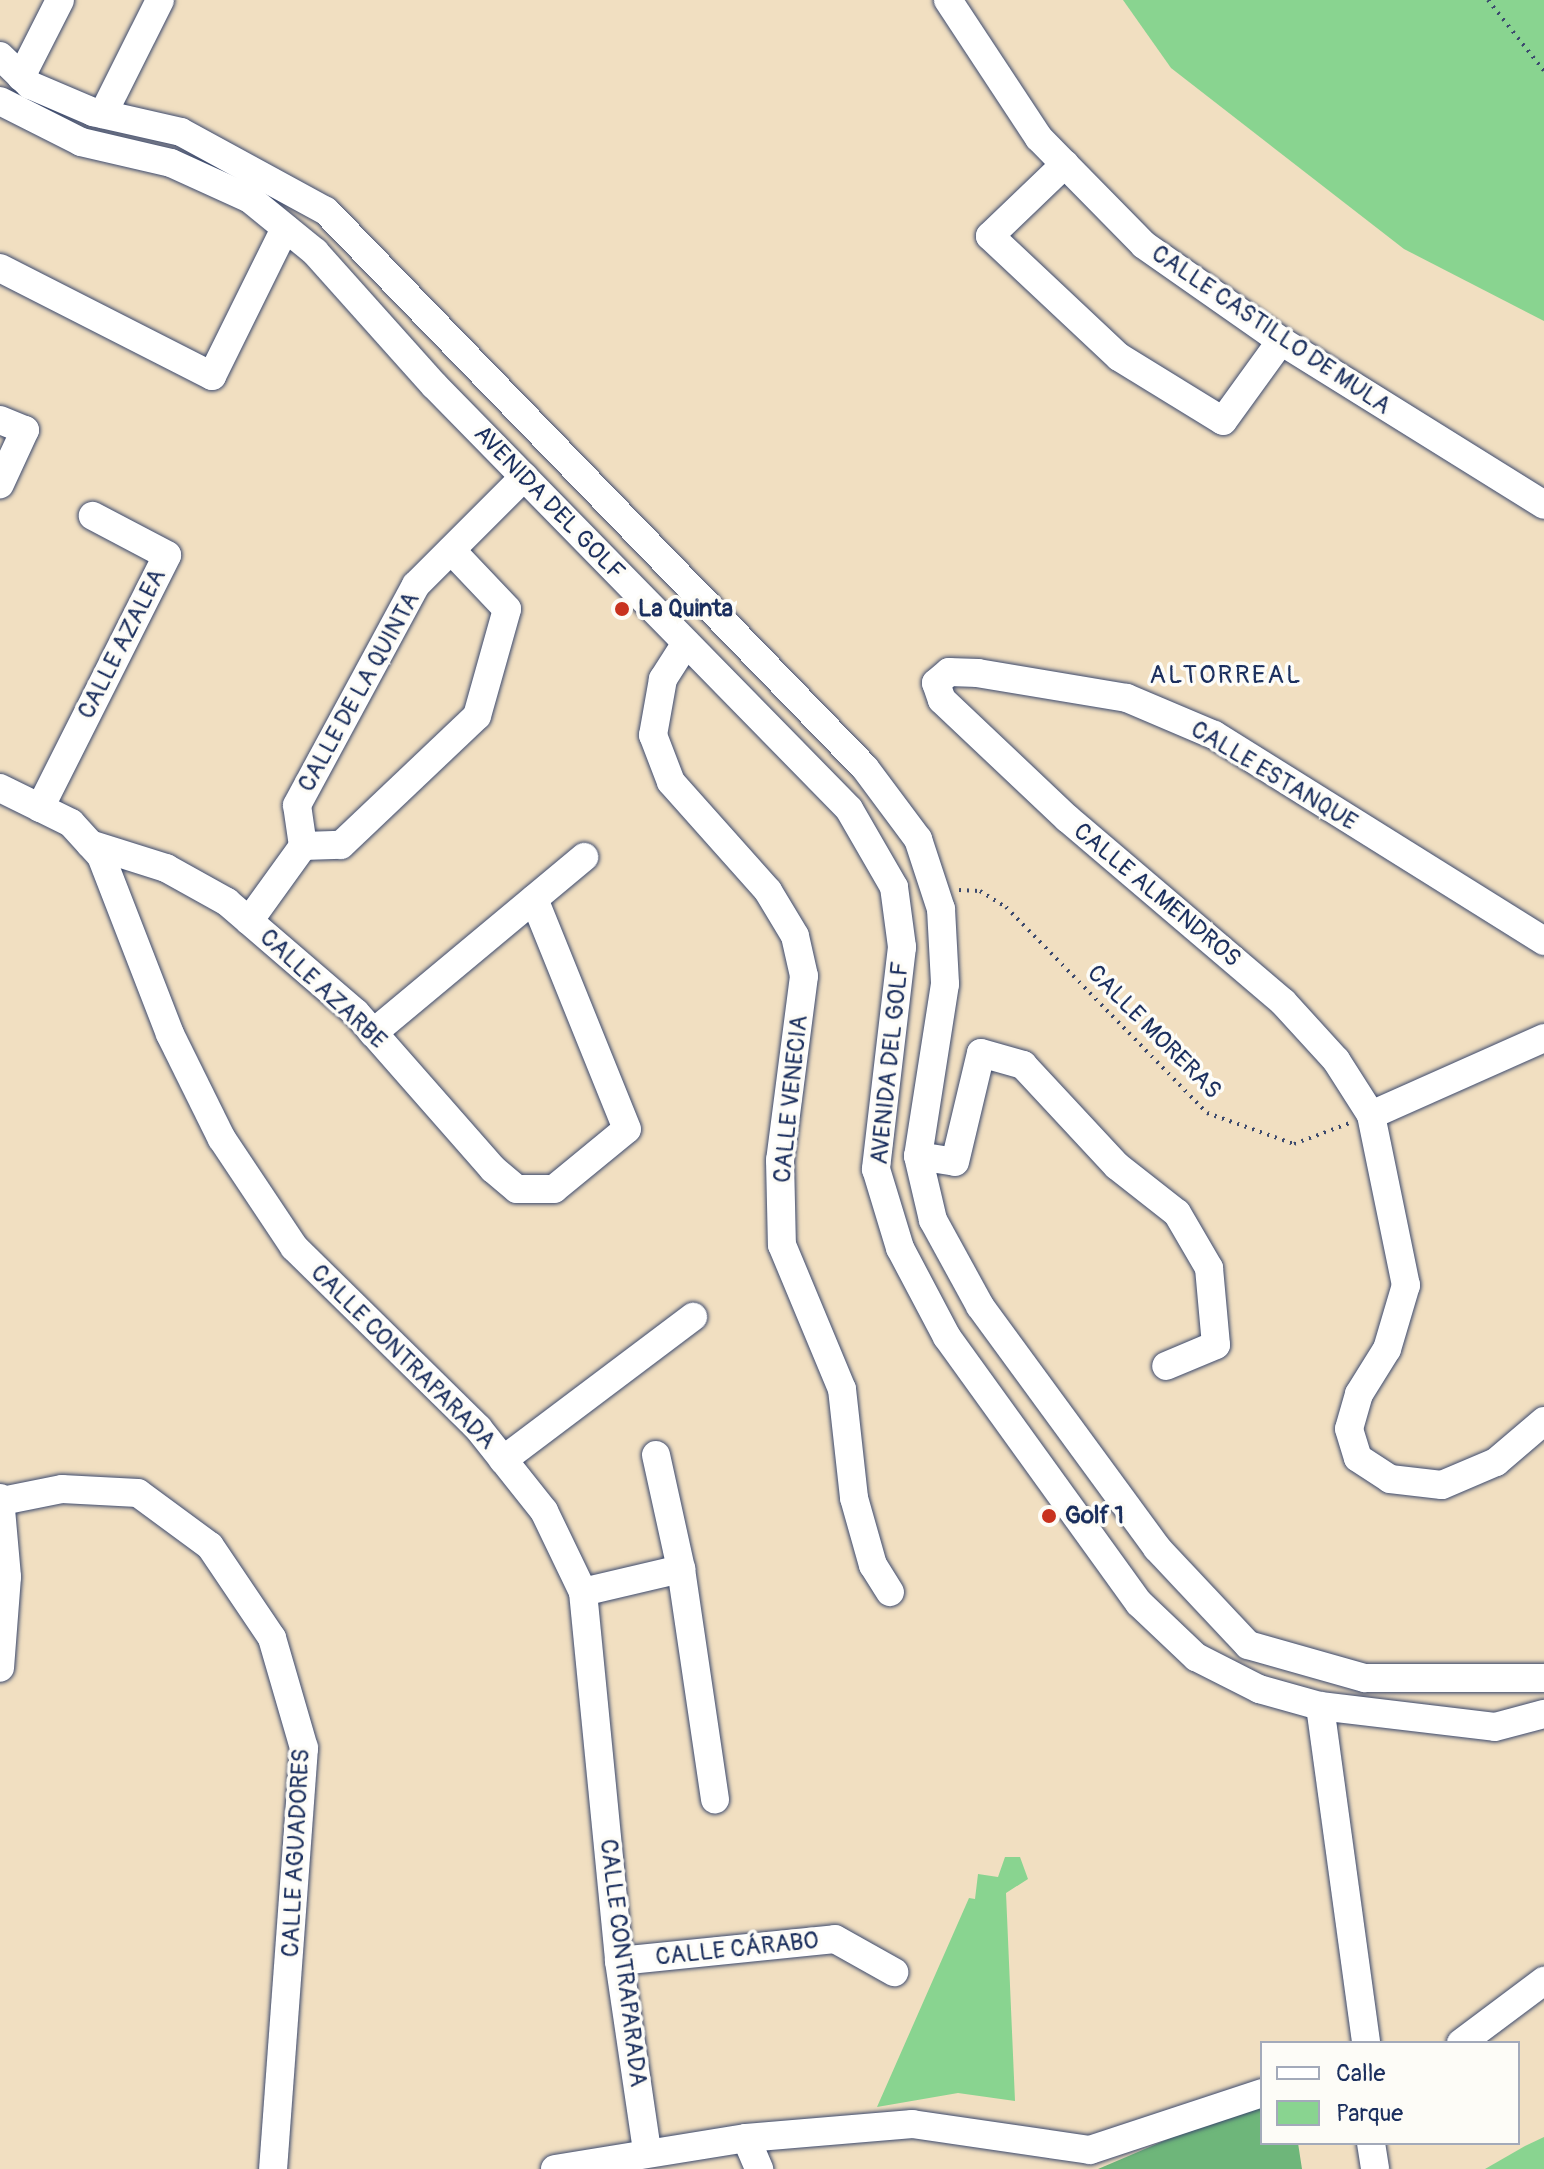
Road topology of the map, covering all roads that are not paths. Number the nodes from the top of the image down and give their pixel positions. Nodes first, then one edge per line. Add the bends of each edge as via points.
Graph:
1 (60, 0) edge
2 (160, 0) edge
3 (948, 0) edge
4 (6, 65) edge
5 (0, 101) edge
6 (103, 114) junction
7 (1065, 164) junction
8 (285, 228) junction
9 (0, 268) edge
10 (1281, 341) junction
11 (0, 420) edge
12 (524, 477) junction
13 (0, 484) edge
14 (1544, 505) edge
15 (93, 516) dead end
16 (451, 550) junction
17 (686, 643) junction
18 (936, 683) joint
19 (0, 788) edge
20 (40, 808) junction
21 (90, 844) junction
22 (303, 846) junction
23 (584, 857) dead end
24 (534, 899) junction
25 (249, 921) junction
26 (1544, 941) edge
27 (373, 1033) junction
28 (1544, 1038) edge
29 (1371, 1115) junction
30 (918, 1156) junction
31 (693, 1317) dead end
32 (1166, 1366) dead end
33 (1544, 1421) edge
34 (656, 1455) dead end
35 (503, 1460) junction
36 (1, 1500) edge
37 (681, 1569) junction
38 (583, 1592) junction
39 (890, 1592) dead end
40 (0, 1668) edge
41 (1544, 1678) edge
42 (1320, 1706) junction
43 (1544, 1714) edge
44 (715, 1800) dead end
45 (619, 1961) junction
46 (894, 1972) dead end
47 (1544, 1981) edge
48 (1366, 2041) edge
49 (1464, 2041) edge
50 (1260, 2094) edge
51 (746, 2138) junction
52 (647, 2151) junction
53 (273, 2169) edge
54 (555, 2169) edge
55 (759, 2169) edge

1 - 4 street
2 - 6 street
3 - 7 street, CALLE CASTILLO DE MULA via 1039,138
4 - 6 street, AVENIDA DEL GOLF
5 - 8 street, AVENIDA DEL GOLF via 81,142 171,163 250,199
6 - 30 street, AVENIDA DEL GOLF via 181,132 326,211 865,768 918,839 935,888 945,984
7 - 10 street, CALLE CASTILLO DE MULA via 1144,245
7 - 10 street via 990,236 1119,357 1223,421
8 - 9 street via 212,376
8 - 12 street, AVENIDA DEL GOLF
10 - 14 street, CALLE CASTILLO DE MULA
11 - 13 street via 25,430
12 - 16 street, CALLE DE LA QUINTA
12 - 17 street, AVENIDA DEL GOLF
15 - 20 street, CALLE AZALEA via 167,555
16 - 22 street, CALLE DE LA QUINTA via 416,585 297,805
16 - 22 street via 507,609 477,716 341,845
17 - 39 street, CALLE VENECIA via 663,679 653,735 671,782 768,891 795,936 804,976 780,1160 782,1245 842,1389 854,1498 873,1565
17 - 42 street, AVENIDA DEL GOLF via 849,809 894,887 902,947 899,1018 876,1169 900,1248 947,1337 1139,1603 1196,1657 1259,1689
18 - 26 street, CALLE ESTANQUE via 949,672 978,673 1127,698 1214,735
18 - 29 street, CALLE ALMENDROS via 942,700 1068,819 1283,1002 1336,1060
19 - 20 street, CALLE CONTRAPARADA
20 - 21 street, CALLE CONTRAPARADA via 71,823
21 - 25 street, CALLE AZARBE via 166,868
21 - 35 street, CALLE CONTRAPARADA via 131,924 176,1047 222,1139 278,1223
22 - 25 street
23 - 24 street
24 - 27 street
24 - 27 street, CALLE AZARBE via 627,1129 554,1189 517,1189
25 - 27 street, CALLE AZARBE
28 - 29 street
29 - 33 street via 1406,1285 1387,1349 1352,1417 1358,1458 1390,1479 1442,1485 1496,1462
30 - 32 street via 955,1162 981,1053 1023,1065 1117,1166 1177,1213 1209,1268 1216,1345
30 - 41 street, AVENIDA DEL GOLF via 933,1220 980,1306 1157,1548 1248,1645 1365,1678
31 - 35 street
34 - 37 street
35 - 38 street, CALLE CONTRAPARADA via 544,1511
36 - 40 street via 7,1577
36 - 53 street, CALLE AGUADORES via 62,1489 138,1493 210,1546 272,1638 304,1748
37 - 38 street
37 - 44 street
38 - 45 street, CALLE CONTRAPARADA
42 - 43 street, AVENIDA DEL GOLF via 1495,1727
42 - 48 street
45 - 46 street, CALLE CÁRABO via 835,1939
45 - 52 street, CALLE CONTRAPARADA
47 - 49 street
50 - 51 street via 1090,2150 912,2124
51 - 52 street
51 - 55 street
52 - 54 street

